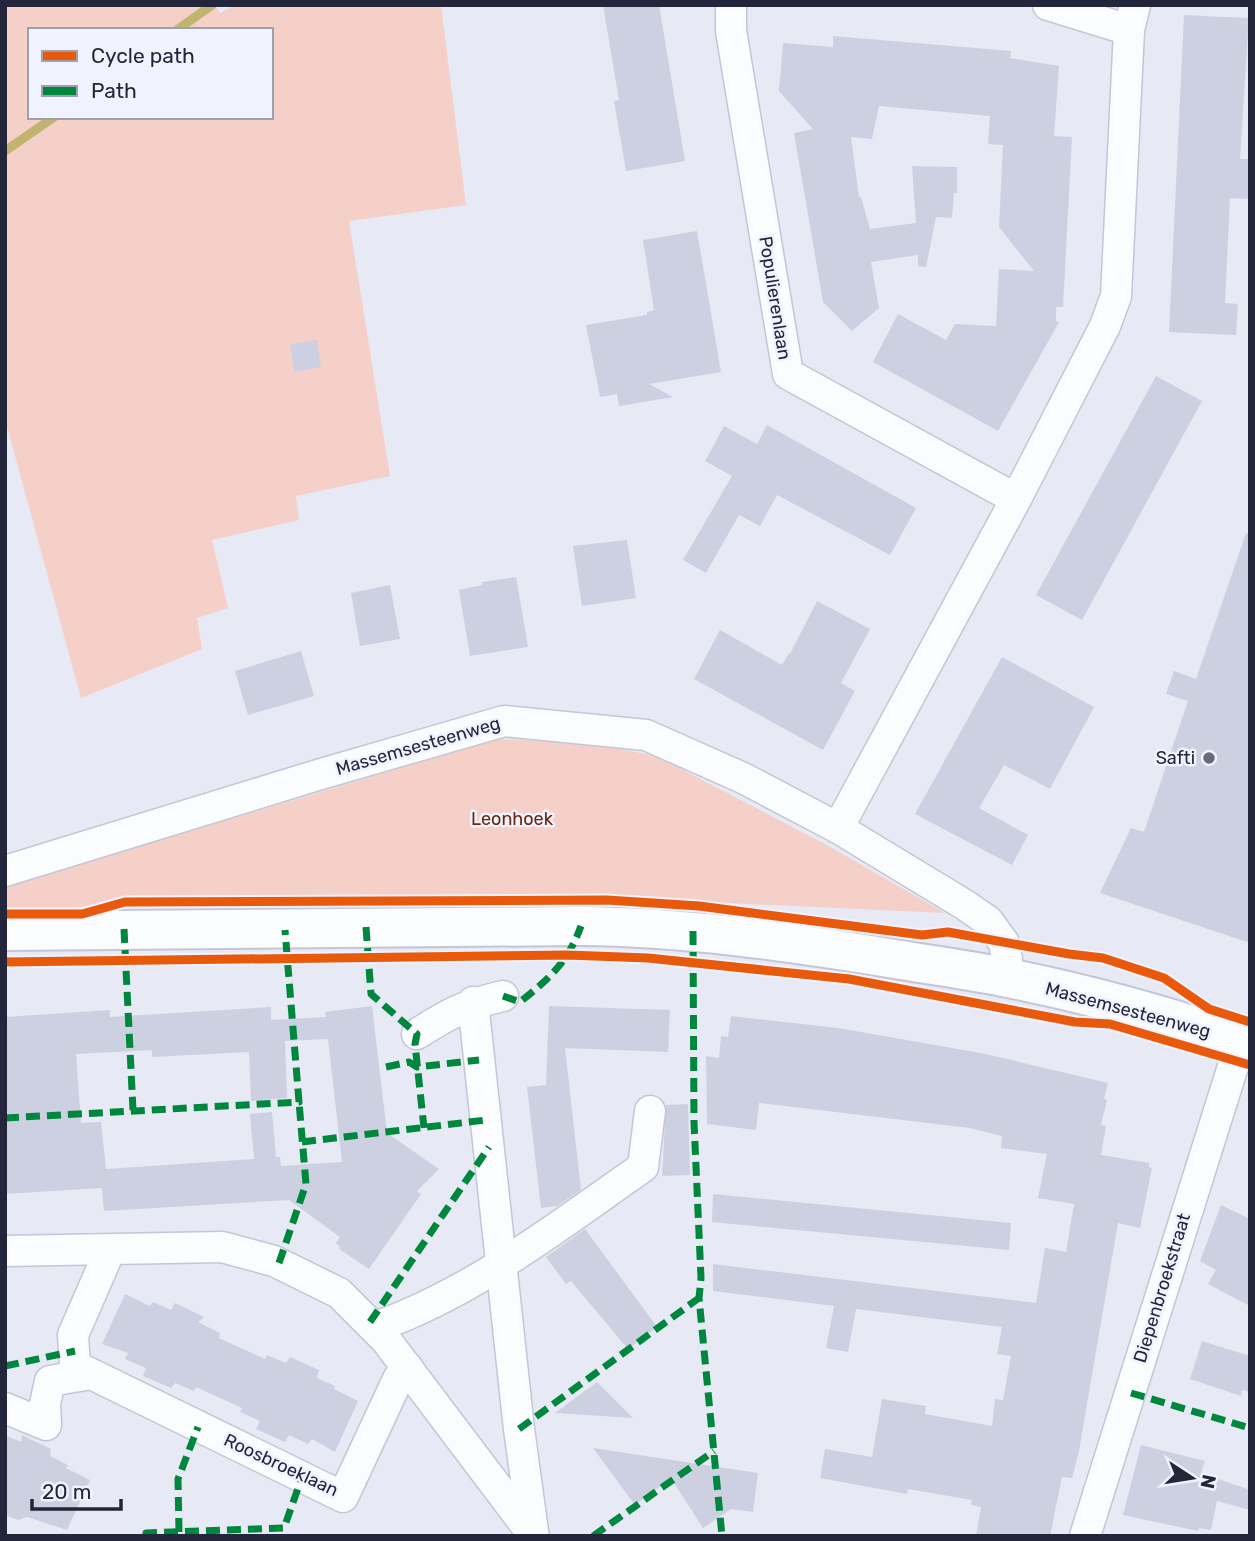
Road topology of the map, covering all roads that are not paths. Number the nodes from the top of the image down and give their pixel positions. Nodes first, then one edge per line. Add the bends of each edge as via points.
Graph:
1 (731, 5) edge
2 (1048, 5) edge
3 (1132, 17) edge
4 (1016, 499) junction
5 (838, 828) junction
6 (5, 871) edge
7 (5, 931) edge
8 (1005, 977) junction
9 (503, 996) dead end
10 (473, 1003) junction
11 (417, 1034) dead end
12 (1246, 1043) edge
13 (650, 1111) dead end
14 (110, 1250) junction
15 (5, 1251) edge
16 (501, 1265) junction
17 (376, 1327) junction
18 (407, 1367) junction
19 (90, 1374) junction
20 (5, 1408) edge
21 (534, 1536) edge
22 (1085, 1536) edge

1 - 4 street, Populierenlaan via 788,374
2 - 3 street
3 - 4 street via 1116,296
4 - 5 street
5 - 6 street, Massemsesteenweg via 646,734 504,720
5 - 8 street, Massemsesteenweg via 988,922 1004,943
7 - 8 main road, Massemsesteenweg via 628,926 716,933
8 - 12 main road, Massemsesteenweg via 1151,1013
9 - 10 street
10 - 11 street
10 - 16 street
12 - 22 street, Diepenbroekstraat
13 - 16 street via 643,1167
14 - 15 street
14 - 17 street via 222,1247 274,1261 339,1293
14 - 19 street via 74,1335 75,1366
16 - 17 street via 407,1316
16 - 21 street
17 - 18 street
18 - 19 street, Roosbroeklaan via 343,1497
18 - 21 street
19 - 20 street via 50,1381 46,1425

